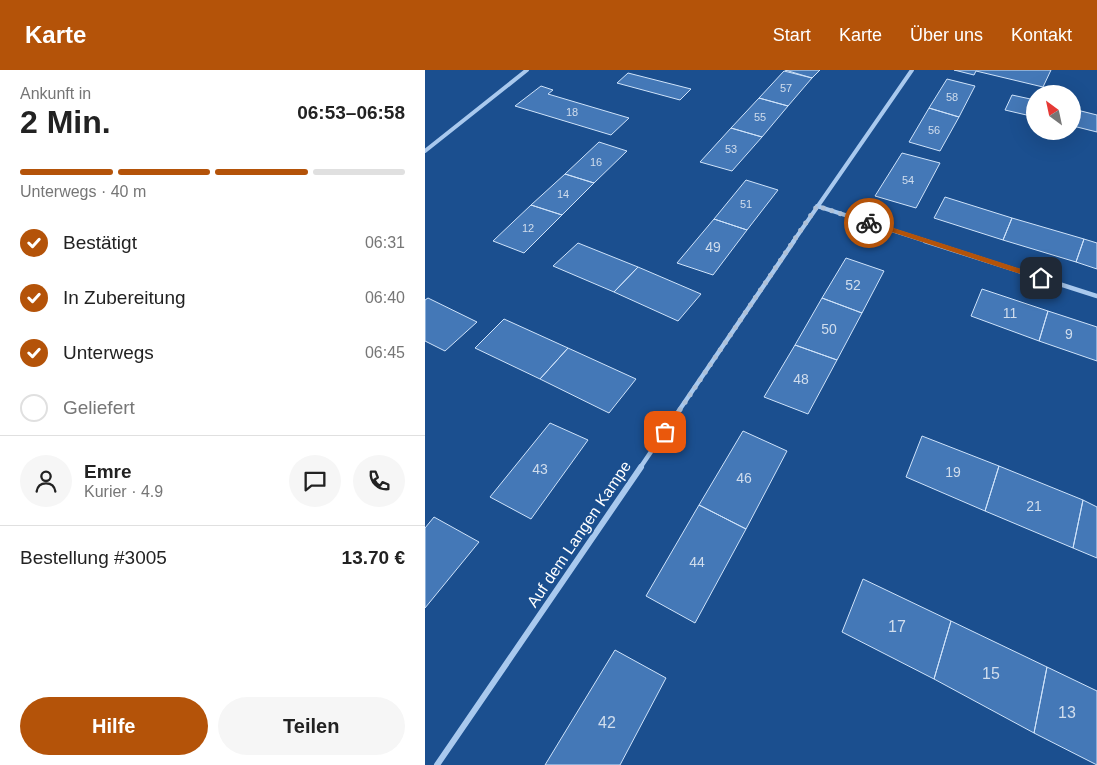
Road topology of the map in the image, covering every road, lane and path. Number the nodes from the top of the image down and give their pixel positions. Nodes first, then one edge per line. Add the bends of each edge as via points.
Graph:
1 (527, 70) edge
2 (912, 70) edge
3 (425, 152) edge
4 (817, 206) junction
5 (1097, 296) edge
6 (437, 765) edge

1 - 3 street
2 - 4 street, Auf dem Langen Kampe
4 - 5 street
4 - 6 street, Auf dem Langen Kampe

